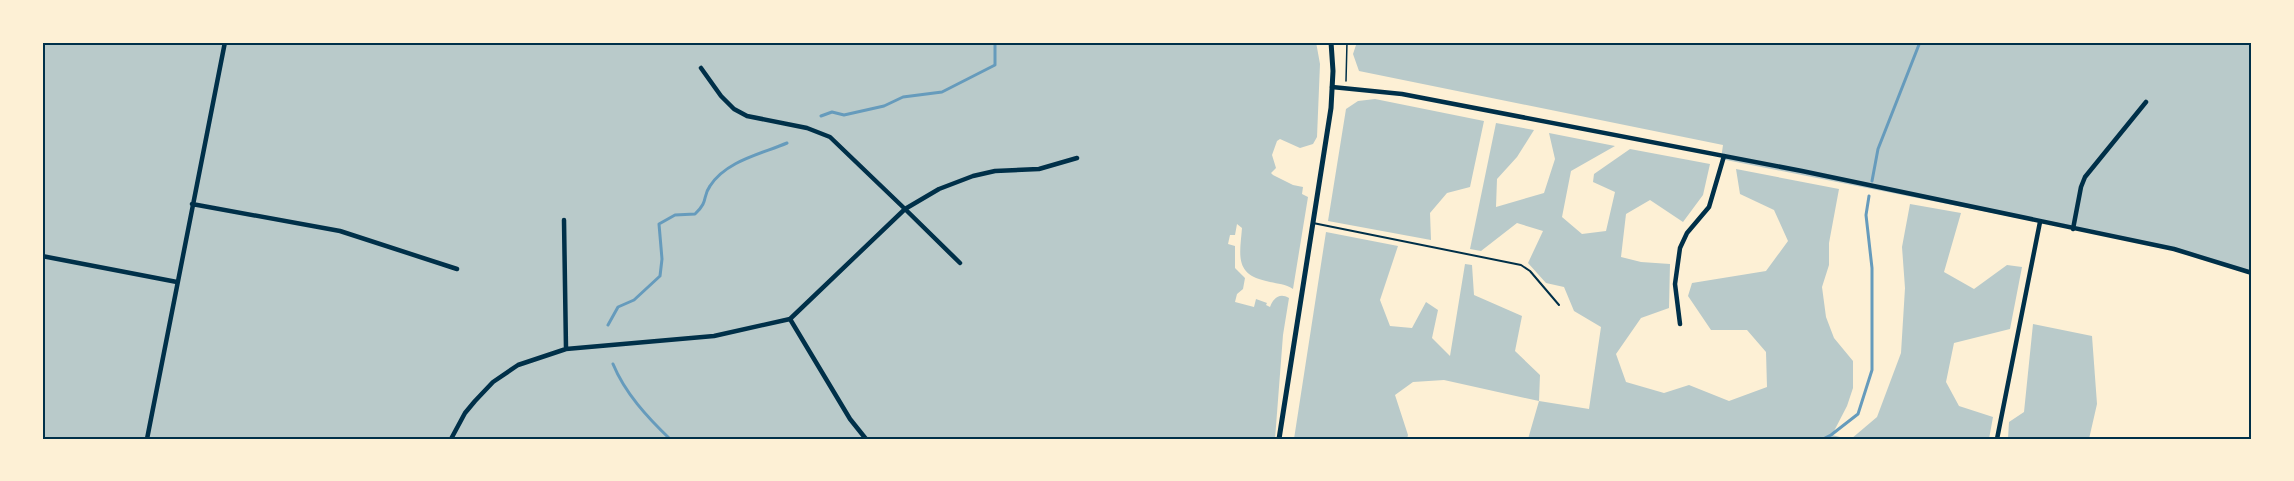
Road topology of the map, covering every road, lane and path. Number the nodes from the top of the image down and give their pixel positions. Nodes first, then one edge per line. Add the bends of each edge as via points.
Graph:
1 (225, 42) edge
2 (1331, 42) edge
3 (1347, 42) edge
4 (701, 68) dead end
5 (1332, 87) junction
6 (1345, 87) junction
7 (2146, 102) dead end
8 (1724, 156) junction
9 (1077, 158) dead end
10 (192, 204) junction
11 (905, 209) junction
12 (564, 220) dead end
13 (2040, 222) junction
14 (1313, 223) junction
15 (2073, 229) junction
16 (42, 256) edge
17 (960, 263) dead end
18 (457, 268) dead end
19 (2252, 273) edge
20 (177, 282) junction
21 (1559, 305) dead end
22 (790, 319) junction
23 (1680, 324) dead end
24 (566, 349) junction
25 (147, 439) edge
26 (451, 439) edge
27 (866, 439) edge
28 (1279, 439) edge
29 (1997, 439) edge

1 - 10 street
2 - 5 street
3 - 6 path
4 - 11 street via 721,96 747,116 807,128 830,137
5 - 6 street
5 - 14 street
6 - 8 street via 1402,94
7 - 15 street via 2085,177
8 - 13 street
8 - 23 street via 1709,207 1680,248 1675,284
9 - 11 street via 1039,169 973,176 939,189
10 - 18 street via 340,231
10 - 20 street
11 - 17 street
11 - 22 street
12 - 24 street
13 - 15 street
13 - 29 street
14 - 21 lane via 1521,265
14 - 28 street
15 - 19 street via 2174,249
16 - 20 street
20 - 25 street
22 - 24 street via 714,336
22 - 27 street
24 - 26 street via 505,372 465,413

